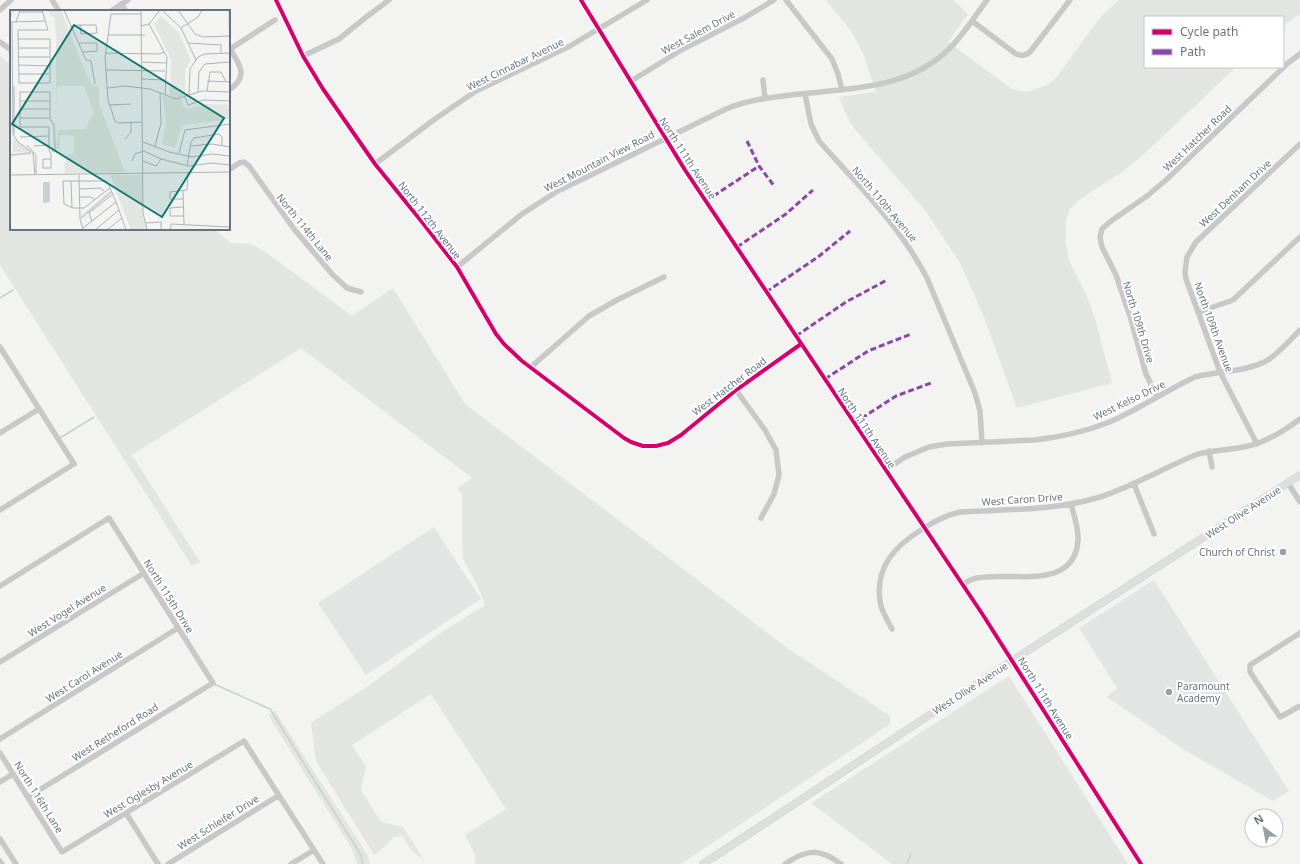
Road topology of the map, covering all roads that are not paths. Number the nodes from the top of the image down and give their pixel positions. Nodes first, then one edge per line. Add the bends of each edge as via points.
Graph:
1 (11, 0) edge
2 (52, 0) edge
3 (128, 0) edge
4 (276, 0) edge
5 (389, 0) edge
6 (581, 0) edge
7 (647, 0) edge
8 (774, 0) edge
9 (786, 0) edge
10 (987, 0) edge
11 (1070, 0) edge
12 (121, 4) junction
13 (0, 10) edge
14 (58, 10) edge
15 (112, 10) edge
16 (125, 10) edge
17 (275, 20) dead end
18 (972, 21) junction
19 (599, 30) junction
20 (0, 42) edge
21 (230, 48) edge
22 (10, 49) edge
23 (1300, 54) edge
24 (303, 56) junction
25 (1284, 67) edge
26 (1283, 68) edge
27 (762, 80) dead end
28 (631, 81) junction
29 (230, 89) edge
30 (842, 90) junction
31 (806, 94) junction
32 (765, 98) junction
33 (665, 139) junction
34 (1300, 144) edge
35 (375, 164) junction
36 (230, 169) edge
37 (1102, 228) joint
38 (1300, 237) edge
39 (1187, 257) joint
40 (457, 267) junction
41 (664, 277) dead end
42 (361, 292) dead end
43 (1199, 312) junction
44 (1300, 330) edge
45 (801, 344) junction
46 (0, 348) edge
47 (2, 356) edge
48 (531, 367) junction
49 (1220, 372) junction
50 (736, 390) junction
51 (1157, 397) junction
52 (39, 409) junction
53 (1300, 419) edge
54 (0, 433) edge
55 (668, 443) joint
56 (982, 443) junction
57 (1257, 444) junction
58 (1209, 451) junction
59 (1212, 467) dead end
60 (886, 470) junction
61 (1300, 475) edge
62 (1288, 483) junction
63 (1134, 484) junction
64 (1300, 502) edge
65 (1071, 504) junction
66 (0, 510) edge
67 (761, 518) dead end
68 (924, 527) junction
69 (1154, 534) dead end
70 (144, 573) junction
71 (963, 584) junction
72 (0, 586) edge
73 (178, 628) junction
74 (892, 629) dead end
75 (1300, 633) edge
76 (1012, 660) junction
77 (0, 662) edge
78 (213, 683) joint
79 (1300, 706) edge
80 (0, 739) edge
81 (0, 752) edge
82 (13, 774) junction
83 (0, 782) edge
84 (278, 796) junction
85 (28, 797) junction
86 (126, 813) junction
87 (0, 839) edge
88 (314, 850) junction
89 (62, 852) joint
90 (0, 861) edge
91 (2, 864) edge
92 (16, 864) edge
93 (158, 864) edge
94 (168, 864) edge
95 (291, 864) edge
96 (322, 864) edge
97 (703, 864) edge
98 (785, 864) edge
99 (841, 864) edge
100 (1141, 864) edge

1 - 13 street
2 - 14 street
3 - 12 street
4 - 24 street, North 112th Avenue
5 - 24 street via 339,39
6 - 19 street, North 111th Avenue
7 - 19 street, West Cinnabar Avenue
8 - 28 street, West Salem Drive via 683,49
9 - 30 street via 832,59
10 - 18 street, West Mountain View Road
11 - 18 street via 1027,55 1014,52
12 - 15 street
12 - 16 street
17 - 21 street
18 - 30 street, West Mountain View Road via 950,48 913,74 880,85
19 - 28 street, North 111th Avenue
19 - 35 street, West Cinnabar Avenue via 476,91
20 - 22 street
21 - 29 street via 241,66 241,76
23 - 25 street, West Hatcher Road
24 - 35 street, North 112th Avenue
26 - 37 street, West Hatcher Road via 1166,180
27 - 32 street
28 - 33 street, North 111th Avenue
30 - 31 street, West Mountain View Road
31 - 32 street, West Mountain View Road
31 - 56 street, North 110th Avenue via 811,124 819,141 900,234 919,262 975,393 980,411
32 - 33 street, West Mountain View Road via 726,109
33 - 40 street, West Mountain View Road via 541,201
33 - 45 street, North 111th Avenue
34 - 39 street, West Denham Drive via 1196,242
35 - 40 street, North 112th Avenue
36 - 42 street, North 114th Lane via 244,162 249,166 294,229 332,274 347,288
37 - 51 street, North 109th Drive via 1102,247 1116,275 1146,374
38 - 43 street via 1233,300
39 - 43 street, North 109th Avenue via 1186,279
40 - 48 street, North 112th Avenue via 500,339 511,352
41 - 48 street via 589,316
43 - 49 street, North 109th Avenue
44 - 49 street, West Kelso Drive via 1266,361 1250,367
45 - 50 street, West Hatcher Road
45 - 60 street, North 111th Avenue
46 - 47 street
47 - 52 street
48 - 55 street, North 112th Avenue via 631,442 643,446
49 - 51 street, West Kelso Drive via 1195,377
49 - 57 street, North 109th Avenue
50 - 55 street, West Hatcher Road
50 - 67 street via 776,450 779,475 774,494
51 - 56 street, West Kelso Drive via 1107,423 1076,432 1035,440
52 - 54 street
52 - 66 street via 74,464
53 - 57 street, West Caron Drive
56 - 60 street, West Kelso Drive via 947,444 929,448 905,458
57 - 58 street, West Caron Drive
58 - 59 street
58 - 63 street, West Caron Drive
60 - 68 street, North 111th Avenue
61 - 62 main road, West Olive Avenue
62 - 64 street
62 - 76 main road, West Olive Avenue
63 - 65 street, West Caron Drive via 1100,497
63 - 69 street
65 - 68 street, West Caron Drive via 1024,510 960,512
65 - 71 street via 1078,540 1073,558 1064,567 1047,576 976,578
68 - 71 street, North 111th Avenue
68 - 74 street, West Caron Drive via 896,548 883,572 880,603
70 - 72 street, North 115th Drive via 109,518
70 - 73 street, North 115th Drive
70 - 77 street, West Vogel Avenue
71 - 76 street, North 111th Avenue
73 - 78 street, North 115th Drive
73 - 80 street, West Carol Avenue
75 - 79 street via 1250,666 1250,672 1280,717
76 - 97 main road, West Olive Avenue
76 - 100 street, North 111th Avenue
78 - 85 street, West Retheford Road
81 - 82 street, North 116th Lane
82 - 83 street
82 - 85 street, North 116th Lane
84 - 86 street, West Oglesby Avenue via 244,741
84 - 88 street
84 - 94 street, West Schleifer Drive
85 - 89 street, North 116th Lane
86 - 89 street, West Oglesby Avenue
86 - 93 street
87 - 92 street
88 - 95 street
88 - 96 street
90 - 91 street
98 - 99 street via 810,852 832,857

